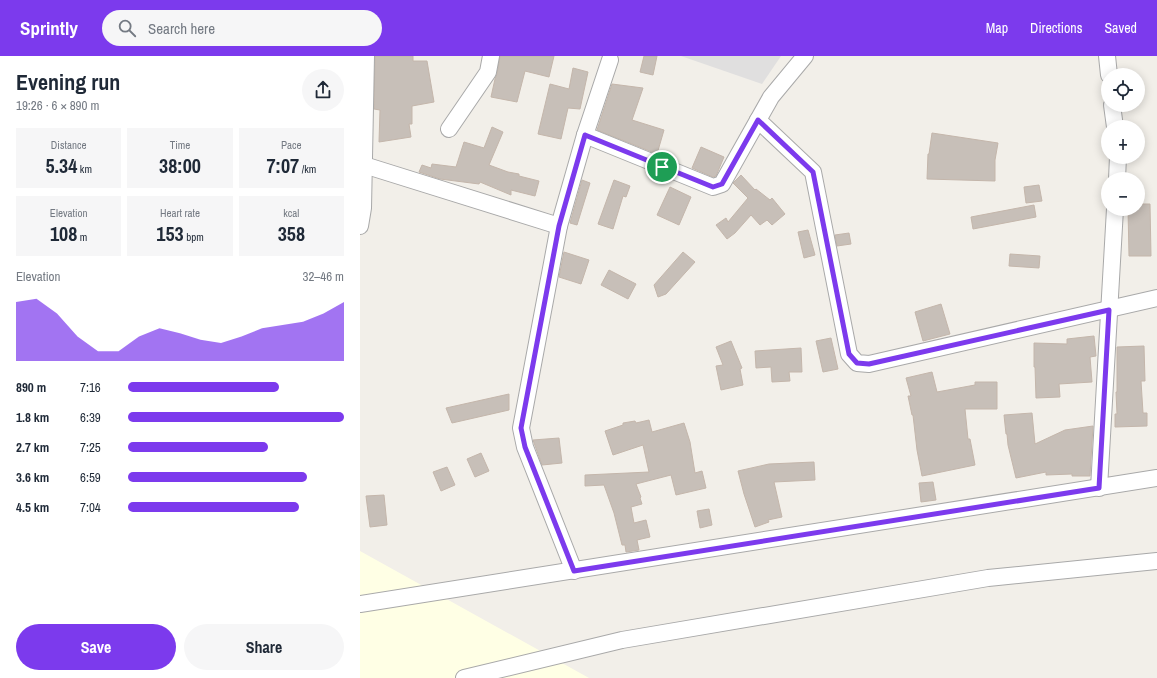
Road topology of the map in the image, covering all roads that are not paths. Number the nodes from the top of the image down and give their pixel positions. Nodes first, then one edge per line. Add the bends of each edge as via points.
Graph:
1 (366, 56) edge
2 (491, 56) edge
3 (805, 56) edge
4 (1107, 56) edge
5 (607, 57) edge
6 (1108, 68) edge
7 (362, 104) edge
8 (758, 120) junction
9 (449, 129) dead end
10 (585, 135) junction
11 (364, 165) junction
12 (1115, 216) edge
13 (360, 226) edge
14 (559, 226) junction
15 (1157, 298) edge
16 (1109, 310) junction
17 (1157, 478) edge
18 (1099, 488) junction
19 (1157, 561) edge
20 (574, 571) junction
21 (360, 604) edge
22 (464, 678) edge

1 - 7 street
2 - 9 street via 488,72
3 - 8 street via 771,97
4 - 6 street
5 - 10 street
7 - 11 street
8 - 10 street via 722,184 713,187
8 - 16 street via 813,172 849,354 857,363 869,364
10 - 14 street
11 - 13 street
11 - 14 street
12 - 16 street
14 - 20 street via 521,428 525,447
15 - 16 street
16 - 18 street
17 - 18 street
18 - 20 street
19 - 22 street via 980,579 622,640
20 - 21 street

